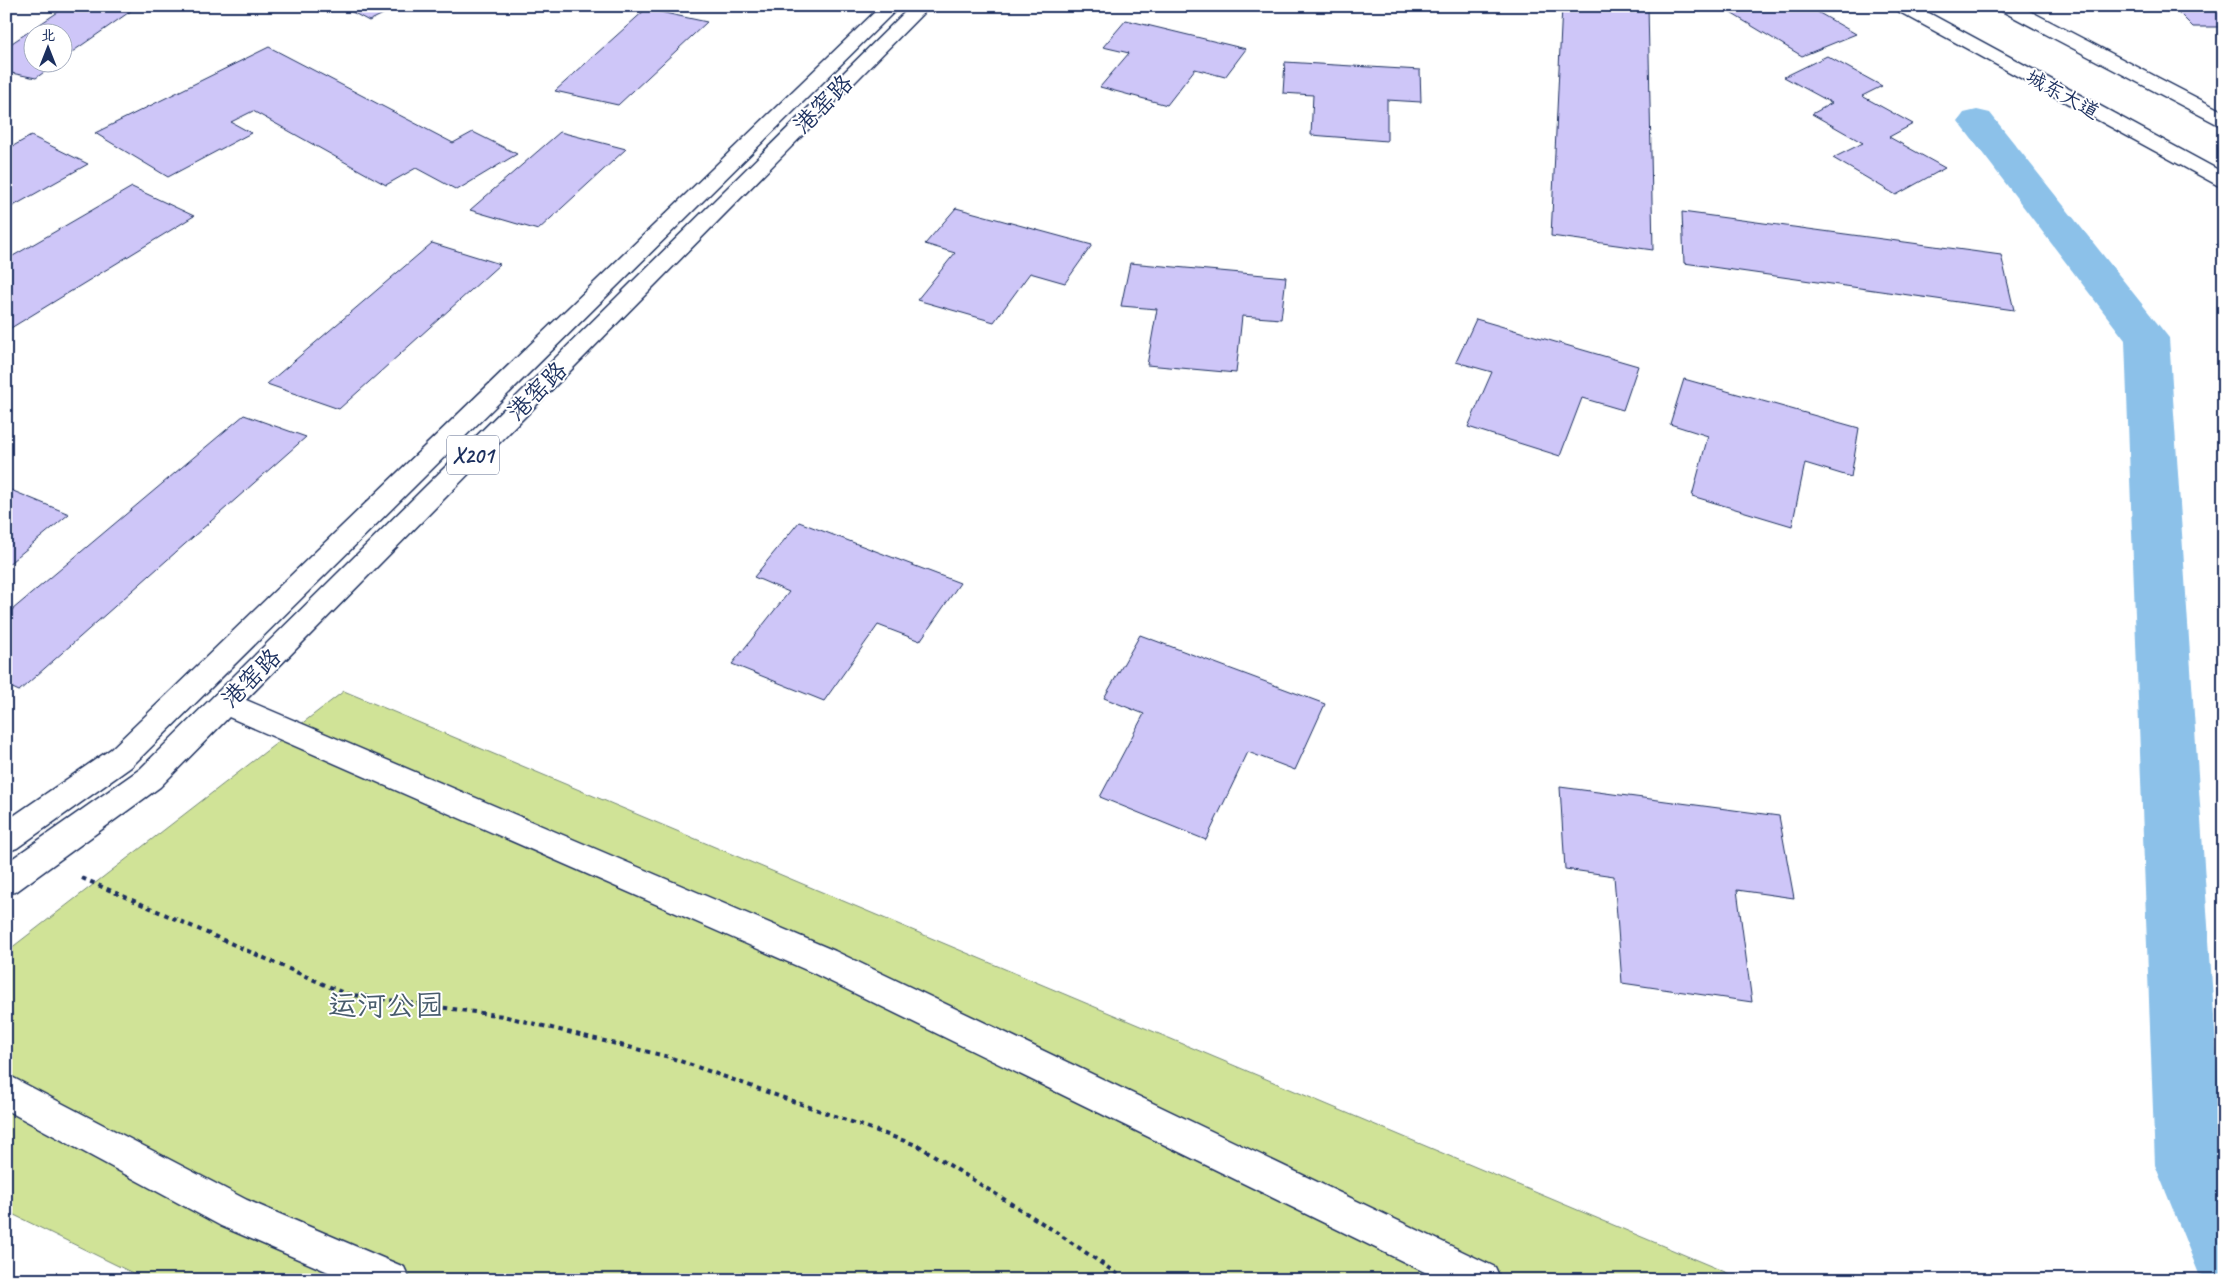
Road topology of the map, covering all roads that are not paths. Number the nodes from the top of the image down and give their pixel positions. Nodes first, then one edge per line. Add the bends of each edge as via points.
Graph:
1 (891, 6) edge
2 (921, 6) edge
3 (1902, 6) edge
4 (2006, 6) edge
5 (2224, 120) edge
6 (2224, 181) edge
7 (225, 703) junction
8 (6, 838) edge
9 (6, 881) edge
10 (6, 1091) edge
11 (391, 1280) edge
12 (1482, 1280) edge

1 - 8 main road, 港窑路 / X201 via 121,758
2 - 7 main road, 港窑路 / X201
3 - 6 main road, 城东大道
4 - 5 main road
7 - 9 main road, 港窑路 / X201 via 150,778
7 - 12 main road via 824,962
10 - 11 main road via 234,1213

